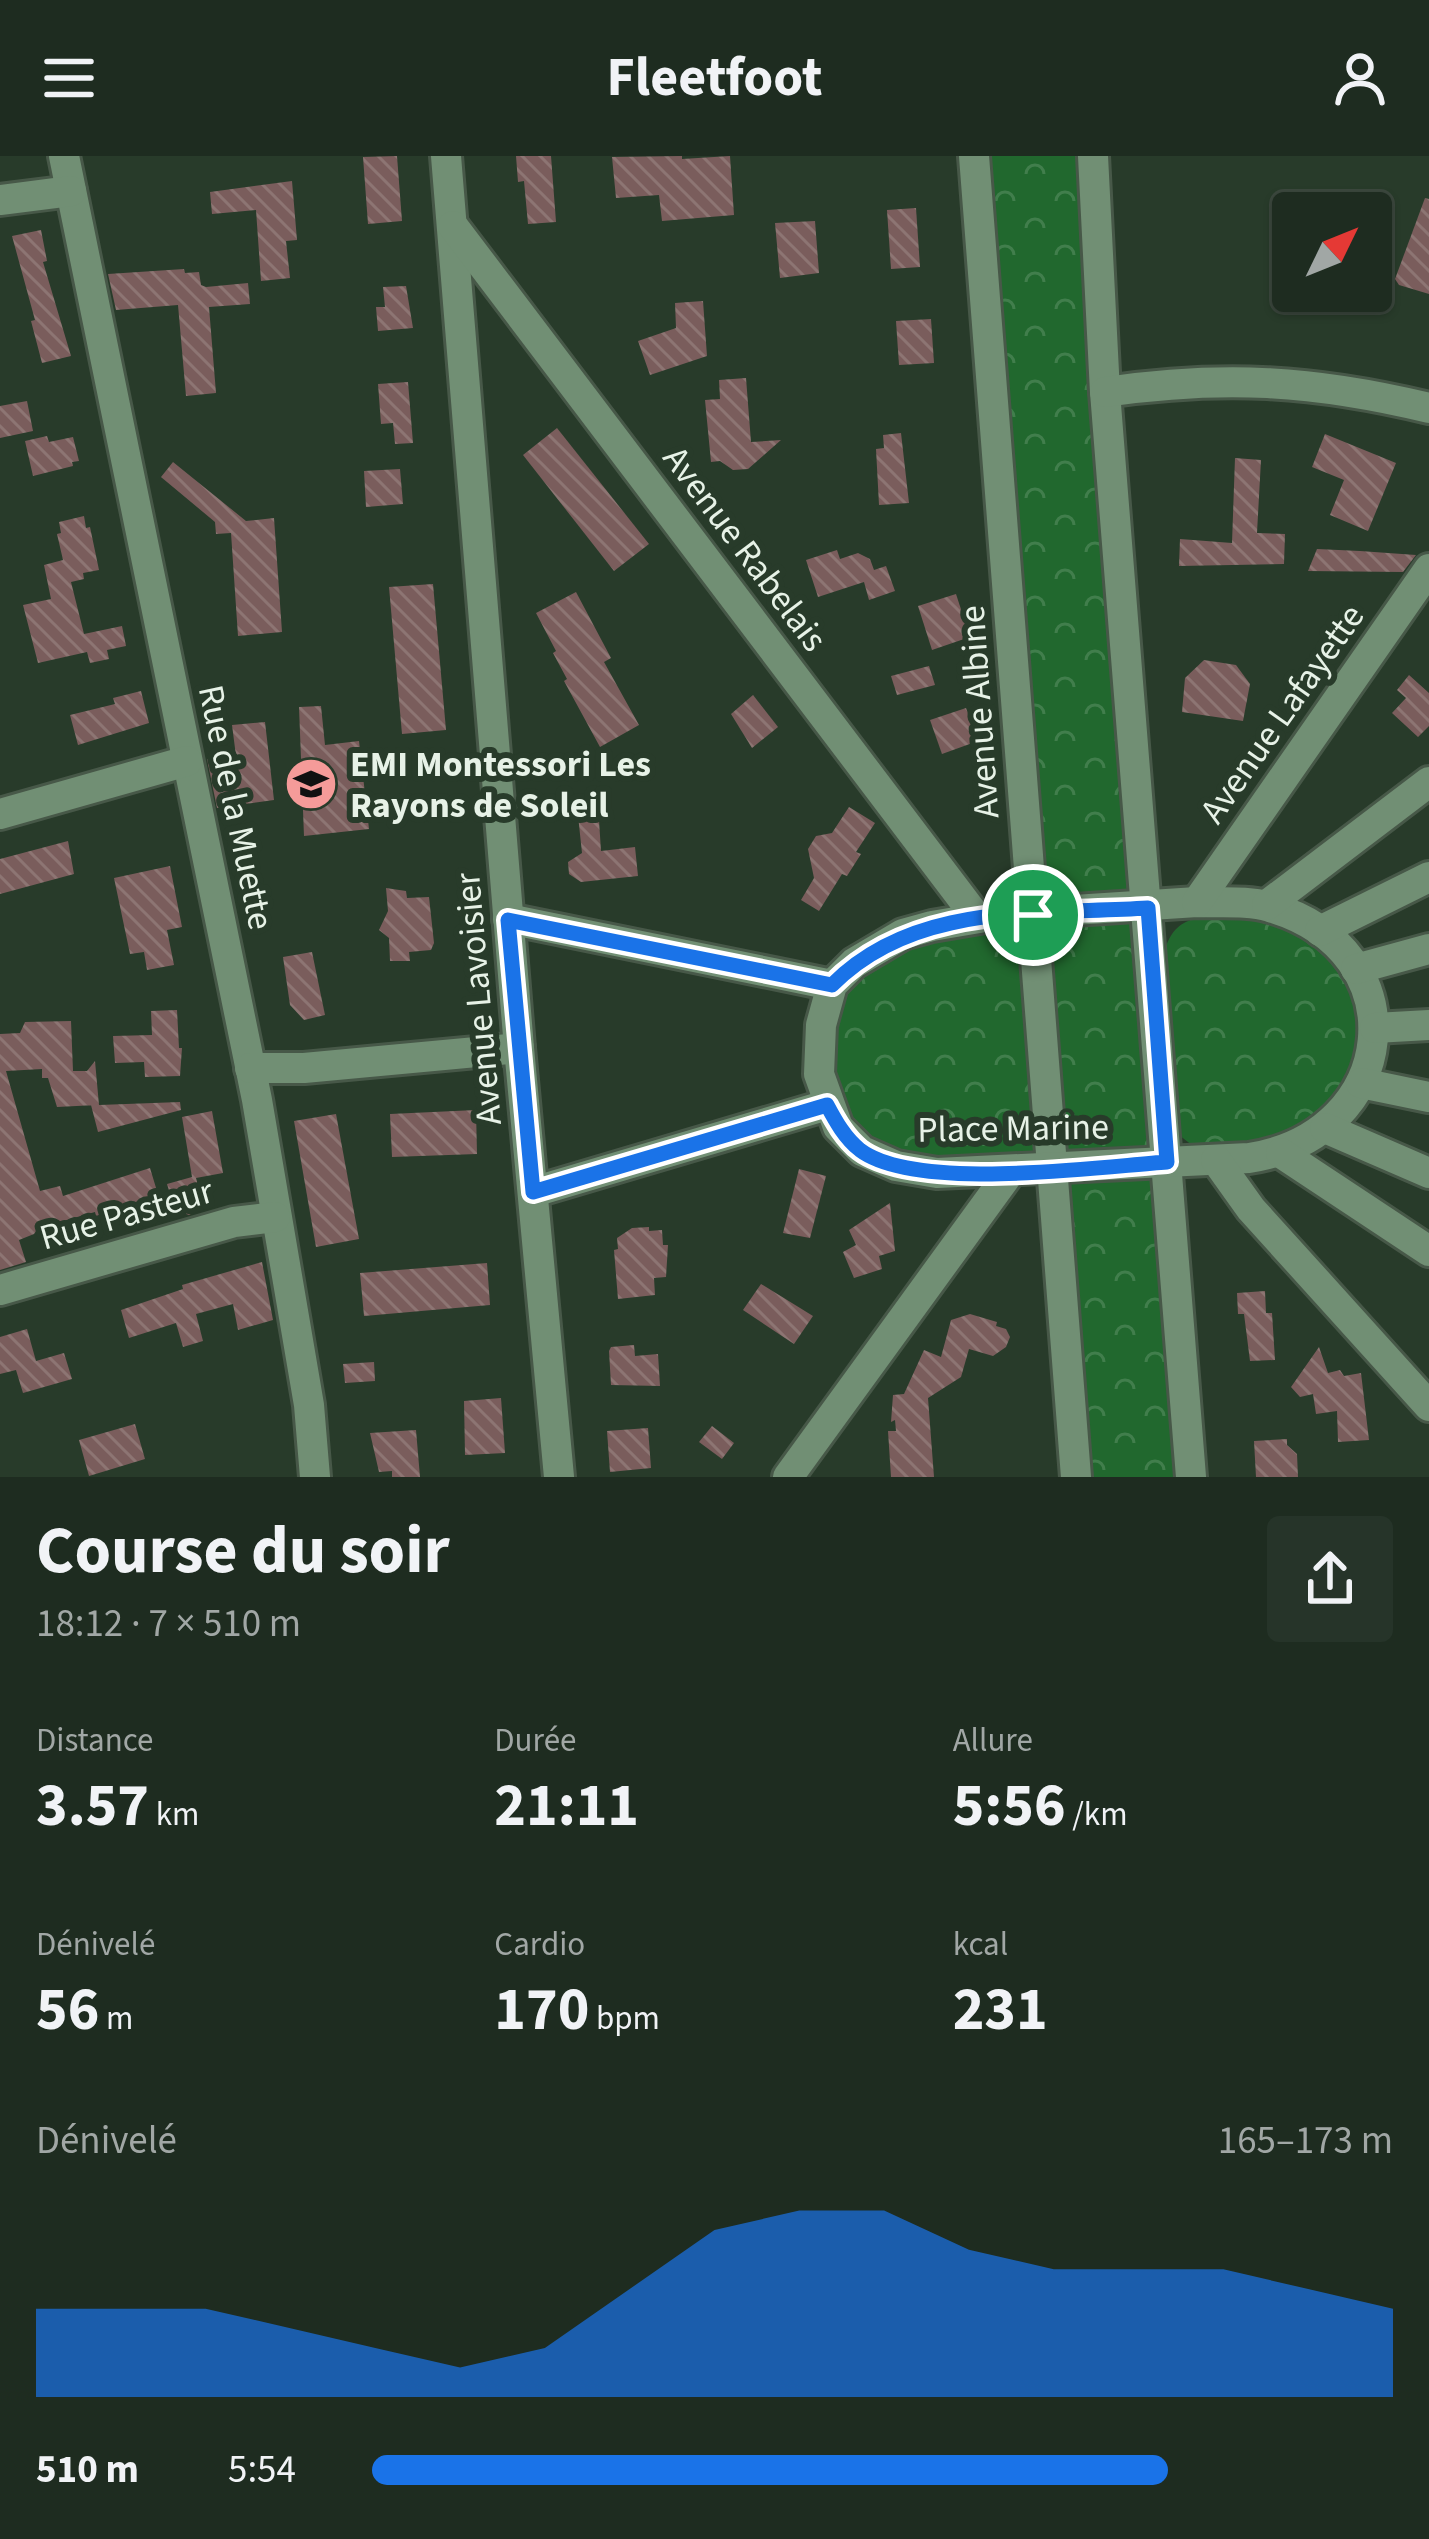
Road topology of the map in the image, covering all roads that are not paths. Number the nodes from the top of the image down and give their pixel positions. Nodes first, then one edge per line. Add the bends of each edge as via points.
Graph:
1 (64, 156) edge
2 (446, 156) edge
3 (974, 156) edge
4 (1093, 156) edge
5 (71, 191) junction
6 (0, 200) edge
7 (453, 226) junction
8 (1105, 392) junction
9 (1429, 408) edge
10 (1429, 569) edge
11 (188, 761) junction
12 (1429, 782) edge
13 (0, 814) edge
14 (1429, 877) edge
15 (1197, 902) junction
16 (1267, 905) junction
17 (1148, 908) junction
18 (1033, 915) junction
19 (977, 918) junction
20 (508, 920) junction
21 (1320, 931) junction
22 (1429, 949) edge
23 (1356, 968) junction
24 (832, 985) junction
25 (1429, 1025) edge
26 (1375, 1028) junction
27 (519, 1048) junction
28 (250, 1068) junction
29 (1361, 1083) junction
30 (1429, 1096) edge
31 (827, 1105) junction
32 (1325, 1128) junction
33 (1281, 1153) junction
34 (1216, 1160) junction
35 (1167, 1162) junction
36 (1052, 1169) junction
37 (1009, 1173) junction
38 (1429, 1173) edge
39 (533, 1192) junction
40 (275, 1217) junction
41 (1429, 1251) edge
42 (0, 1290) edge
43 (1429, 1406) edge
44 (314, 1477) edge
45 (559, 1477) edge
46 (788, 1477) edge
47 (1076, 1477) edge
48 (1191, 1477) edge

1 - 5 street, Rue de la Muette
2 - 7 street, Avenue Lavoisier
3 - 18 street, Avenue Albine
4 - 8 street
5 - 6 street
5 - 11 street, Rue de la Muette
7 - 19 street, Avenue Rabelais
7 - 20 street, Avenue Lavoisier
8 - 9 street via 1248,380 1333,387
8 - 17 street
10 - 15 street, Avenue Lafayette
11 - 13 street
11 - 28 street, Rue de la Muette
12 - 16 street
14 - 21 street
15 - 16 street
15 - 17 street
16 - 21 street
17 - 18 street
17 - 35 street
18 - 19 street
18 - 36 street, Avenue Albine
19 - 24 street via 903,934
20 - 24 street
20 - 27 street, Avenue Lavoisier
21 - 23 street
22 - 23 street
23 - 26 street
24 - 31 street via 821,1025
25 - 26 street
26 - 29 street, Place Marine
27 - 28 street
27 - 39 street, Avenue Lavoisier
28 - 40 street, Rue de la Muette
29 - 30 street
29 - 32 street, Place Marine
31 - 37 street, Place Marine via 862,1151 896,1166
31 - 39 street
32 - 33 street, Place Marine
32 - 38 street
33 - 34 street, Place Marine
33 - 41 street
34 - 35 street, Place Marine
34 - 43 street
35 - 36 street, Place Marine
35 - 48 street
36 - 37 street, Place Marine
36 - 47 street, Avenue Albine
37 - 46 street
39 - 45 street, Avenue Lavoisier
40 - 42 street, Rue Pasteur
40 - 44 street, Rue de la Muette

